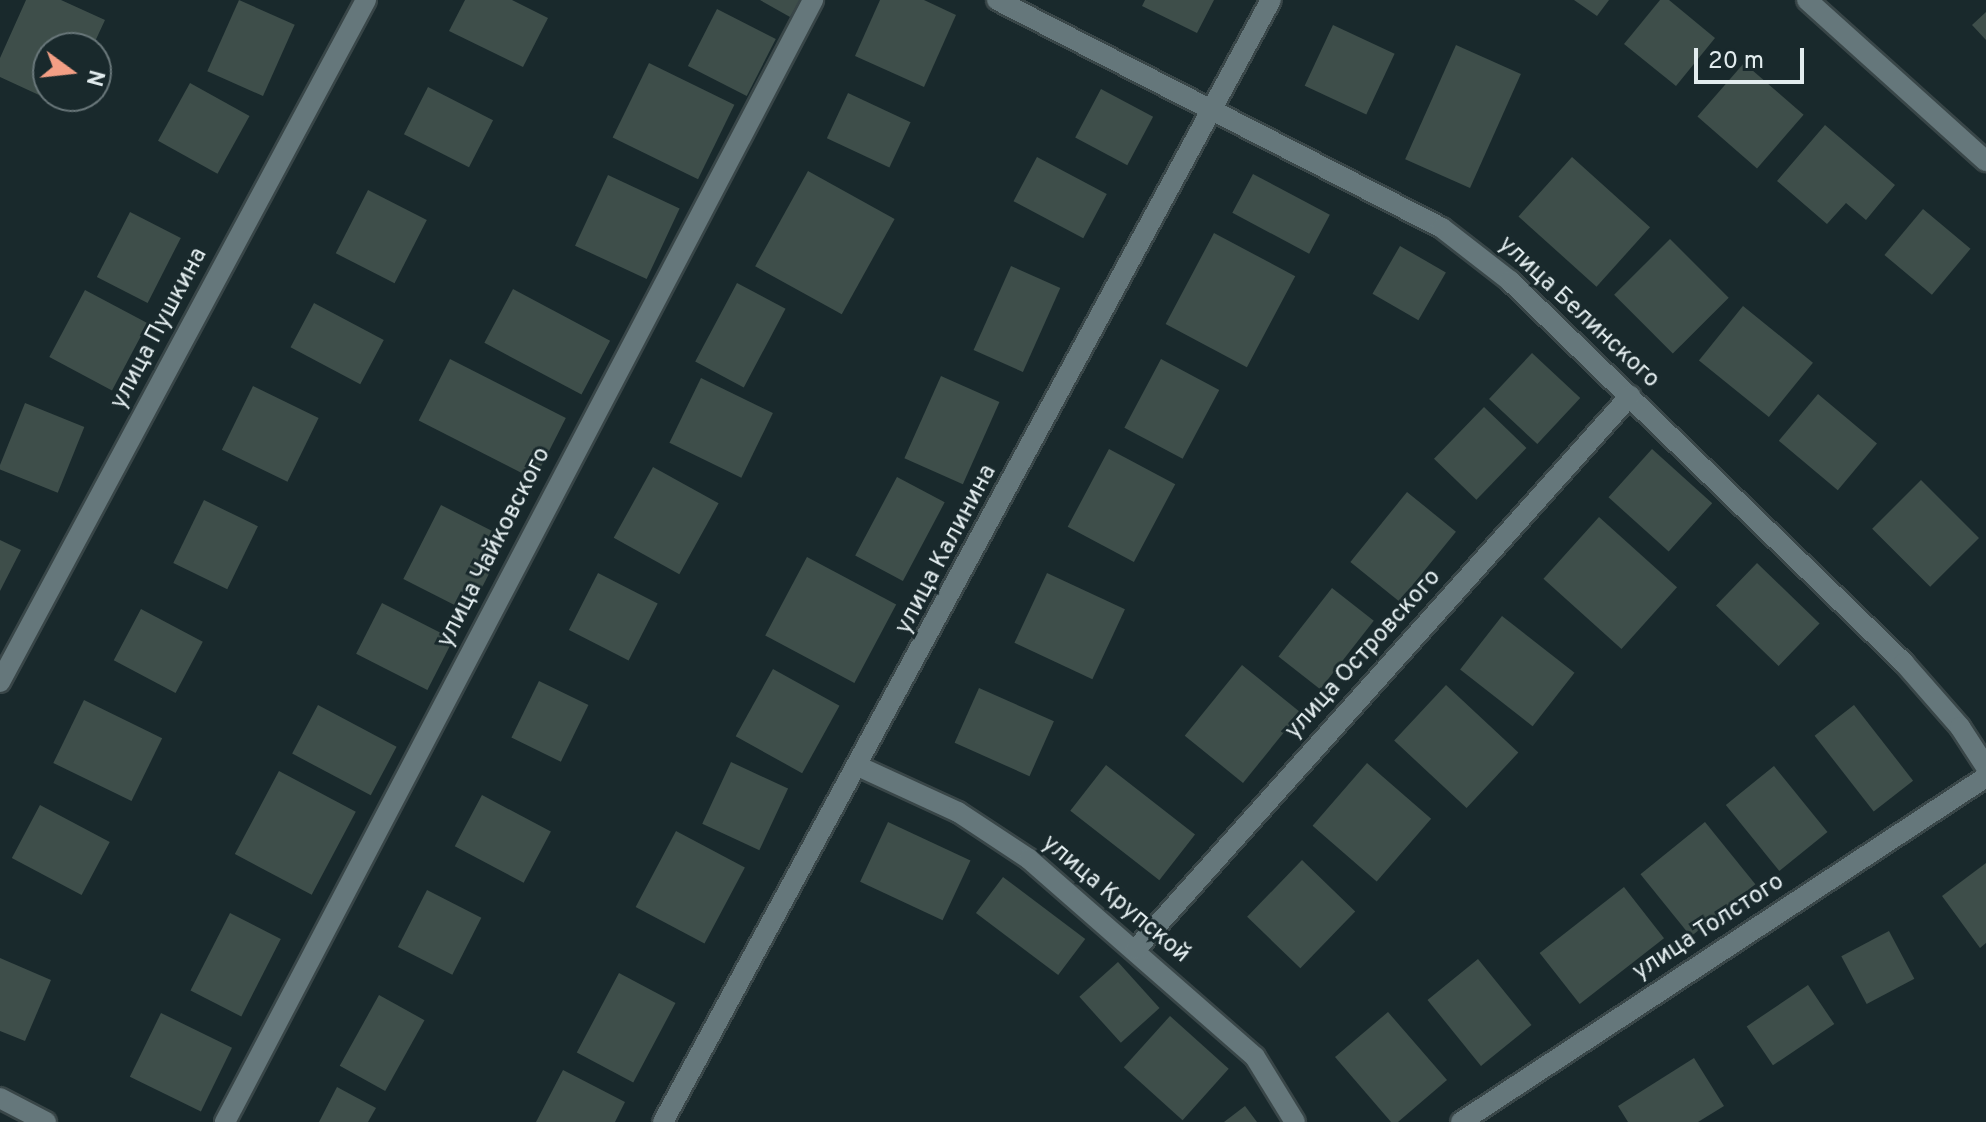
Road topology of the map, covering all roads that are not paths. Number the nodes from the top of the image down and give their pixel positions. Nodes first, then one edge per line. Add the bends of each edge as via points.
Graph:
1 (366, 0) edge
2 (813, 0) edge
3 (997, 0) edge
4 (1271, 0) edge
5 (1807, 0) edge
6 (1211, 112) junction
7 (1986, 161) edge
8 (1630, 396) junction
9 (0, 682) edge
10 (860, 767) junction
11 (1986, 767) edge
12 (1986, 777) edge
13 (1136, 949) junction
14 (0, 1098) edge
15 (46, 1122) edge
16 (225, 1122) edge
17 (663, 1122) edge
18 (1295, 1122) edge
19 (1461, 1122) edge

1 - 9 street, улица Пушкина
2 - 16 street, улица Чайковского
3 - 6 street, улица Белинского
4 - 6 street, улица Калинина
5 - 7 street
6 - 8 street, улица Белинского via 1315,159 1442,228 1510,281
6 - 10 street, улица Калинина
8 - 11 street, улица Белинского via 1904,663 1960,727
8 - 13 street, улица Островского
10 - 13 street, улица Крупской via 958,812 1029,859
10 - 17 street, улица Калинина
12 - 19 street, улица Толстого
13 - 18 street, улица Крупской via 1255,1057
14 - 15 street

